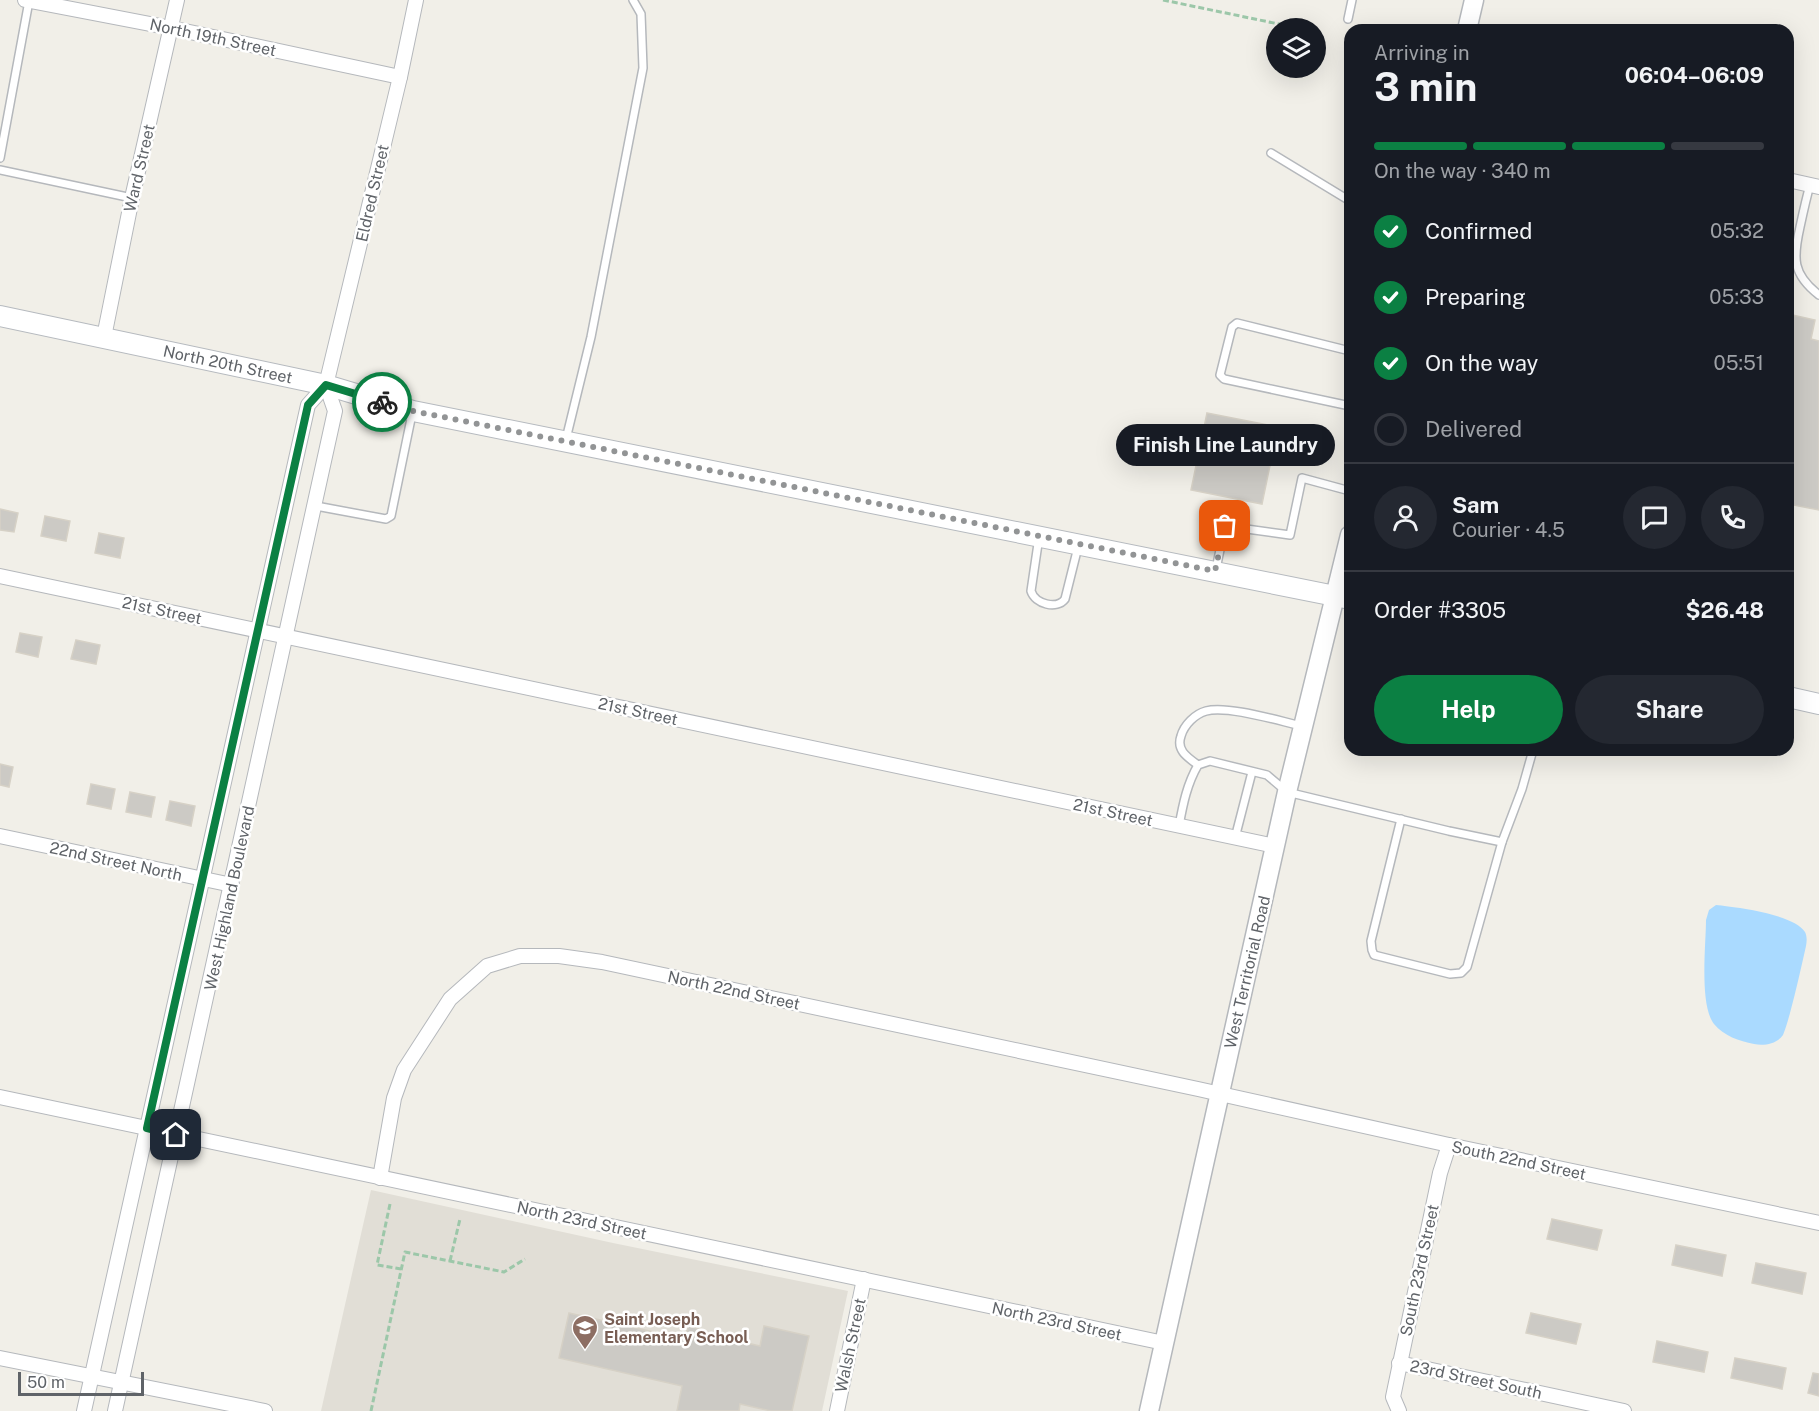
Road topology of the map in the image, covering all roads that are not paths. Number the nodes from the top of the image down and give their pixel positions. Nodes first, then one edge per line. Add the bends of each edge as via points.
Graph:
1 (27, 0) edge
2 (177, 0) edge
3 (416, 0) edge
4 (633, 0) edge
5 (1352, 0) edge
6 (1474, 0) edge
7 (1348, 19) dead end
8 (1468, 24) edge
9 (171, 28) junction
10 (400, 77) junction
11 (1271, 153) dead end
12 (0, 158) edge
13 (0, 170) edge
14 (1794, 181) edge
15 (1814, 186) edge
16 (1344, 197) edge
17 (132, 198) junction
18 (1819, 295) edge
19 (0, 316) edge
20 (104, 338) junction
21 (1344, 350) edge
22 (326, 385) junction
23 (1344, 405) edge
24 (413, 411) junction
25 (566, 442) junction
26 (1344, 489) edge
27 (315, 506) junction
28 (1039, 536) junction
29 (1079, 544) junction
30 (1215, 571) junction
31 (0, 576) edge
32 (1343, 597) edge
33 (258, 630) junction
34 (287, 636) junction
35 (1794, 698) edge
36 (1819, 704) edge
37 (1303, 726) junction
38 (1531, 756) edge
39 (1198, 765) junction
40 (1252, 772) junction
41 (1287, 792) junction
42 (1401, 819) junction
43 (1179, 826) junction
44 (0, 836) edge
45 (1234, 838) junction
46 (1502, 842) junction
47 (1275, 846) junction
48 (202, 879) junction
49 (232, 885) junction
50 (1219, 1093) junction
51 (0, 1097) edge
52 (147, 1128) junction
53 (176, 1135) junction
54 (1449, 1145) junction
55 (380, 1178) junction
56 (1819, 1223) edge
57 (864, 1279) junction
58 (1164, 1343) junction
59 (0, 1358) edge
60 (1399, 1363) junction
61 (92, 1377) junction
62 (122, 1383) junction
63 (84, 1411) edge
64 (116, 1411) edge
65 (265, 1411) edge
66 (837, 1411) edge
67 (1149, 1411) edge
68 (1399, 1411) edge
69 (1624, 1411) edge

1 - 9 street, North 19th Street
1 - 12 lane
2 - 9 street, Ward Street
3 - 10 street, Eldred Street
4 - 25 lane via 641,14 643,68 591,337
5 - 7 lane
6 - 8 street
9 - 10 street, North 19th Street
9 - 17 street, Ward Street
10 - 22 street, Eldred Street
11 - 16 lane
13 - 17 lane
14 - 15 street
15 - 18 lane via 1795,256 1798,271
17 - 20 street, Ward Street
19 - 20 main road, North 20th Street
20 - 22 main road, North 20th Street
21 - 23 lane via 1237,323 1232,327 1220,375
22 - 24 main road, North 20th Street
22 - 27 street, West Highland Boulevard via 335,411
22 - 33 street via 308,405
24 - 25 main road, North 20th Street
24 - 27 lane via 391,516 386,519
25 - 28 main road, North 20th Street
26 - 30 lane via 1302,478 1290,535 1225,526
27 - 34 street, West Highland Boulevard
28 - 29 main road, North 20th Street
28 - 29 lane via 1031,591 1036,600 1057,605 1065,599
29 - 30 main road, North 20th Street
30 - 32 main road, North 20th Street
31 - 33 street, 21st Street
32 - 37 street, West Territorial Road
33 - 34 street, 21st Street
33 - 48 street
34 - 43 street, 21st Street
34 - 49 street, West Highland Boulevard
35 - 36 main road
37 - 39 lane via 1223,710 1205,711 1184,728 1179,746
37 - 41 street, West Territorial Road
38 - 46 lane
39 - 40 lane via 1210,761
39 - 43 lane via 1185,792
40 - 41 lane via 1267,775
40 - 45 lane
41 - 42 lane
41 - 47 street, West Territorial Road
42 - 46 lane
42 - 46 lane via 1371,950 1374,955 1450,974 1461,973 1467,967
43 - 45 street, 21st Street
44 - 48 street, 22nd Street North
45 - 47 street, 21st Street
47 - 50 street, West Territorial Road
48 - 49 street, 22nd Street North
48 - 52 street
49 - 53 street, West Highland Boulevard
50 - 54 street, South 22nd Street
50 - 55 street, North 22nd Street via 602,962 520,956 487,966 469,981 450,999 421,1042 404,1070 394,1098
50 - 58 street, West Territorial Road
51 - 52 street, North 23rd Street
52 - 53 street, North 23rd Street
52 - 61 street
53 - 55 street, North 23rd Street
53 - 62 street, West Highland Boulevard
54 - 56 street, South 22nd Street
54 - 60 street, South 23rd Street
55 - 57 street, North 23rd Street
57 - 58 street, North 23rd Street
57 - 66 street, Walsh Street
58 - 67 street, West Territorial Road
59 - 61 street
60 - 68 street, South 23rd Street via 1393,1396
60 - 69 street, 23rd Street South
61 - 62 street
61 - 63 street
62 - 64 street, West Highland Boulevard
62 - 65 street

